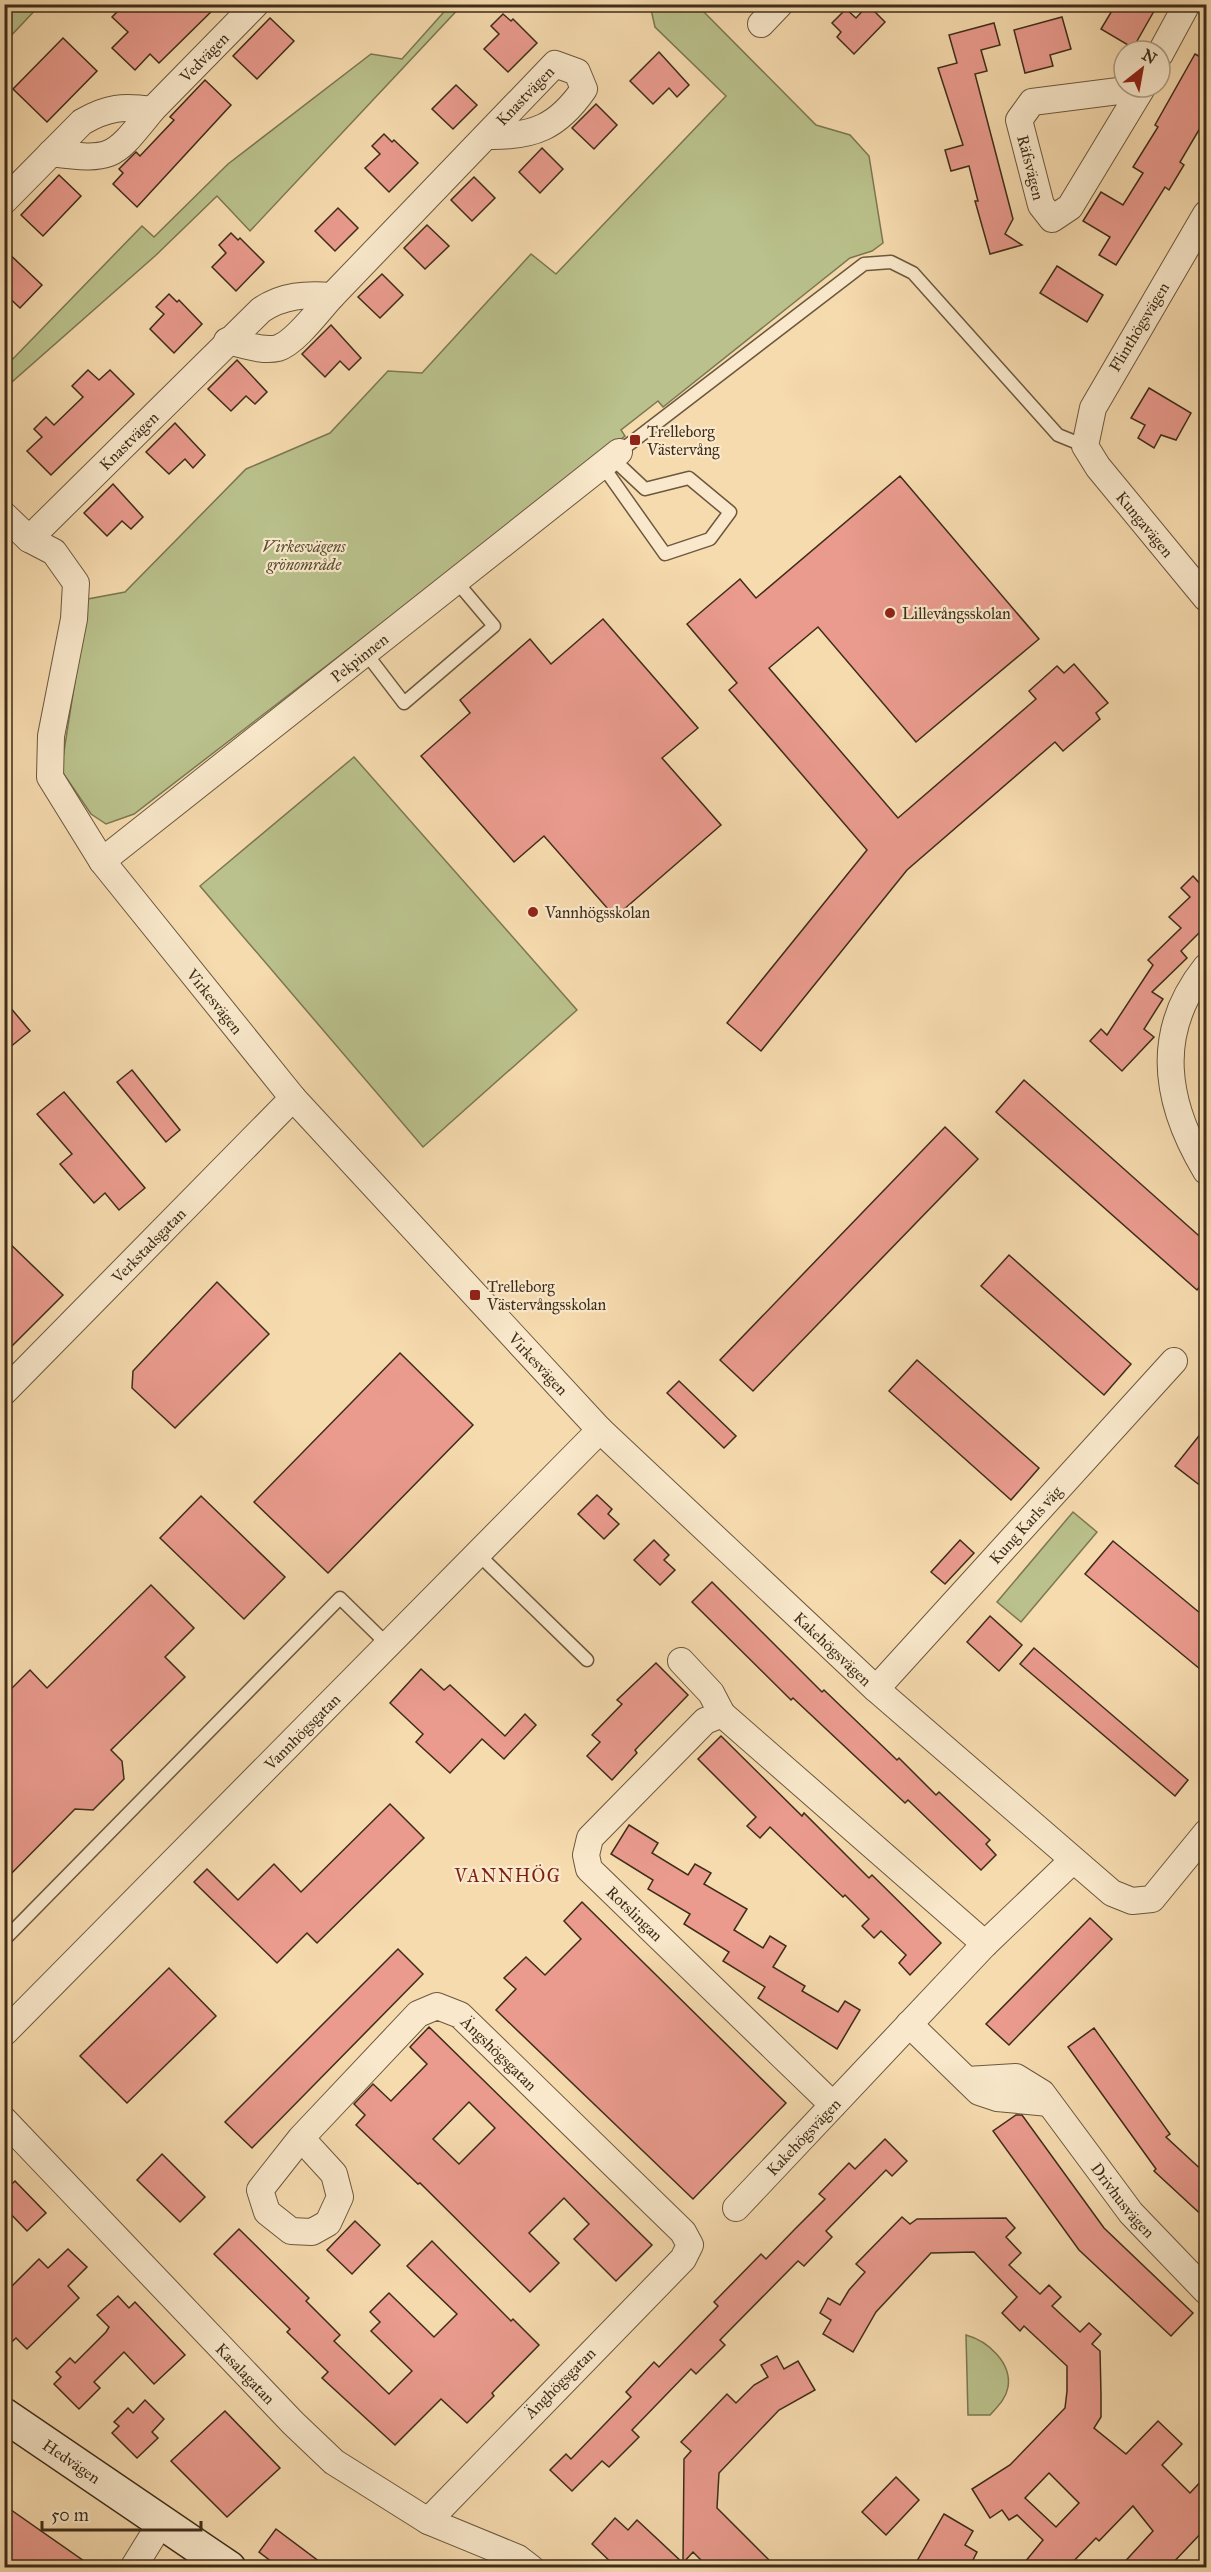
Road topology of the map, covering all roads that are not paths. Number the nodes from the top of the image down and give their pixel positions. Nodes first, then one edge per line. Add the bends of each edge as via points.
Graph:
1 (256, 4) edge
2 (780, 4) edge
3 (1187, 4) edge
4 (761, 24) dead end
5 (1168, 39) edge
6 (1142, 87) edge
7 (152, 110) junction
8 (488, 136) dead end
9 (51, 153) junction
10 (4, 201) edge
11 (1206, 214) edge
12 (332, 296) junction
13 (227, 341) junction
14 (1085, 446) junction
15 (611, 458) junction
16 (4, 515) edge
17 (29, 539) junction
18 (456, 581) junction
19 (1206, 598) edge
20 (365, 652) junction
21 (102, 861) junction
22 (1206, 967) edge
23 (293, 1098) junction
24 (1206, 1171) edge
25 (1174, 1361) dead end
26 (4, 1392) edge
27 (600, 1430) junction
28 (477, 1552) junction
29 (387, 1644) junction
30 (587, 1660) dead end
31 (681, 1661) dead end
32 (876, 1689) junction
33 (722, 1714) junction
34 (1206, 1833) edge
35 (1073, 1860) junction
36 (4, 1940) edge
37 (985, 1944) junction
38 (909, 2025) junction
39 (4, 2033) edge
40 (833, 2105) junction
41 (4, 2120) edge
42 (301, 2138) dead end
43 (736, 2208) dead end
44 (690, 2245) joint
45 (1206, 2291) edge
46 (4, 2415) edge
47 (162, 2521) junction
48 (428, 2521) junction
49 (133, 2568) edge
50 (229, 2568) edge
51 (531, 2568) edge

1 - 7 street, Vedvägen
2 - 4 street
3 - 5 street
6 - 6 street, Räfsvägen via 1070,207 1052,219 1041,206 1020,120 1032,102
7 - 9 street via 122,106 97,114 82,122
7 - 9 street, Vedvägen via 121,148 109,155
8 - 12 street, Knastvägen
9 - 10 street
11 - 14 street, Flinthögsvägen via 1093,408
12 - 13 street, Knastvägen via 276,299
12 - 13 street, Knastvägen via 295,337 279,348 260,349
13 - 17 street, Knastvägen
14 - 15 lane via 1058,435 913,273 891,262 864,264
14 - 19 street, Kungavägen
15 - 15 lane via 664,554 710,539 730,513 689,478 645,489
15 - 18 street, Pekpinnen
16 - 17 street, Virkesvägen
17 - 21 street, Virkesvägen via 54,552 76,583 74,619 51,736 50,777
18 - 20 street, Pekpinnen
18 - 20 lane via 494,626 404,704
20 - 21 street, Pekpinnen
21 - 23 street, Virkesvägen
22 - 24 street via 1176,1019 1170,1059 1174,1104 1187,1139
23 - 26 street, Verkstadsgatan
23 - 27 street, Virkesvägen
25 - 32 street, Kung Karls väg
27 - 28 street, Vannhögsgatan
27 - 32 street, Kakehögsvägen
28 - 29 street, Vannhögsgatan
28 - 30 lane
29 - 36 lane via 340,1598
29 - 39 street, Vannhögsgatan
31 - 33 street via 711,1693
32 - 35 street, Kakehögsvägen
33 - 37 street
33 - 40 street, Rotslingan via 705,1721 590,1838 586,1855 590,1869
34 - 35 street, Kakehögsvägen via 1152,1899 1132,1901 1112,1893
35 - 37 street, Kakehögsvägen
37 - 38 street, Kakehögsvägen
38 - 40 street, Kakehögsvägen
38 - 45 street, Drivhusvägen via 967,2080 1016,2078 1042,2093 1131,2213
40 - 43 street, Kakehögsvägen
41 - 48 street, Kasalagatan via 292,2423 334,2462
42 - 44 street, Ängshögsgatan via 418,2014 437,2006 460,2015 683,2232
44 - 48 street, Änghögsgatan via 683,2259
46 - 47 main road, Hedvägen
47 - 49 street
47 - 50 main road, Hedvägen
48 - 51 street, Kasalagatan via 518,2558

